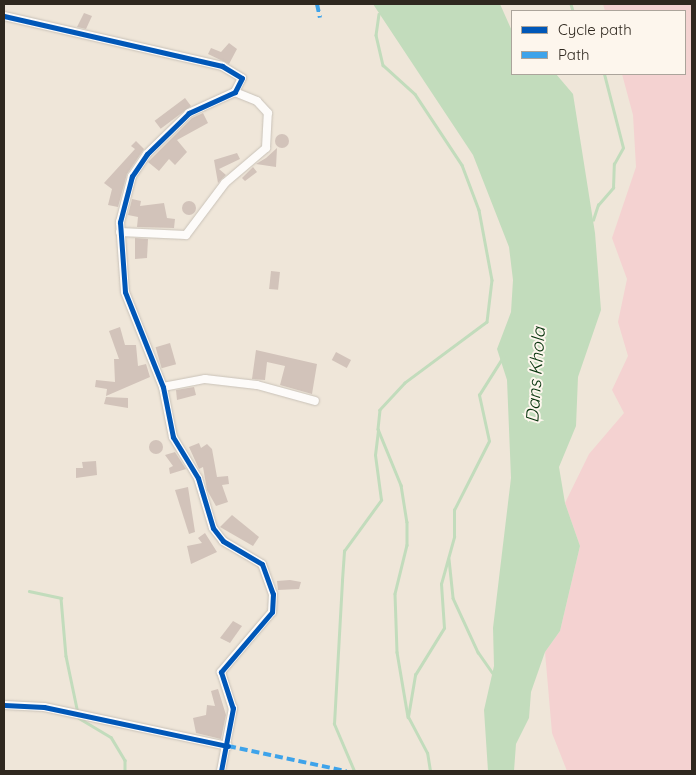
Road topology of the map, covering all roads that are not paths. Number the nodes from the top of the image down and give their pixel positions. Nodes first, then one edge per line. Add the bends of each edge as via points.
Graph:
1 (4, 16) edge
2 (235, 92) junction
3 (120, 232) junction
4 (163, 387) junction
5 (315, 401) dead end
6 (4, 705) edge
7 (228, 746) junction
8 (221, 771) edge

1 - 2 street via 222,66 242,78
2 - 3 street via 189,114 147,154 132,176 122,208
2 - 3 street via 257,101 268,113 266,148 225,183 186,235
3 - 4 street via 125,292
4 - 5 street via 205,379 257,385
4 - 7 street via 173,437 198,478 212,528 223,541 262,564 273,594 272,612 222,672 233,708
6 - 7 street via 44,707
7 - 8 street

